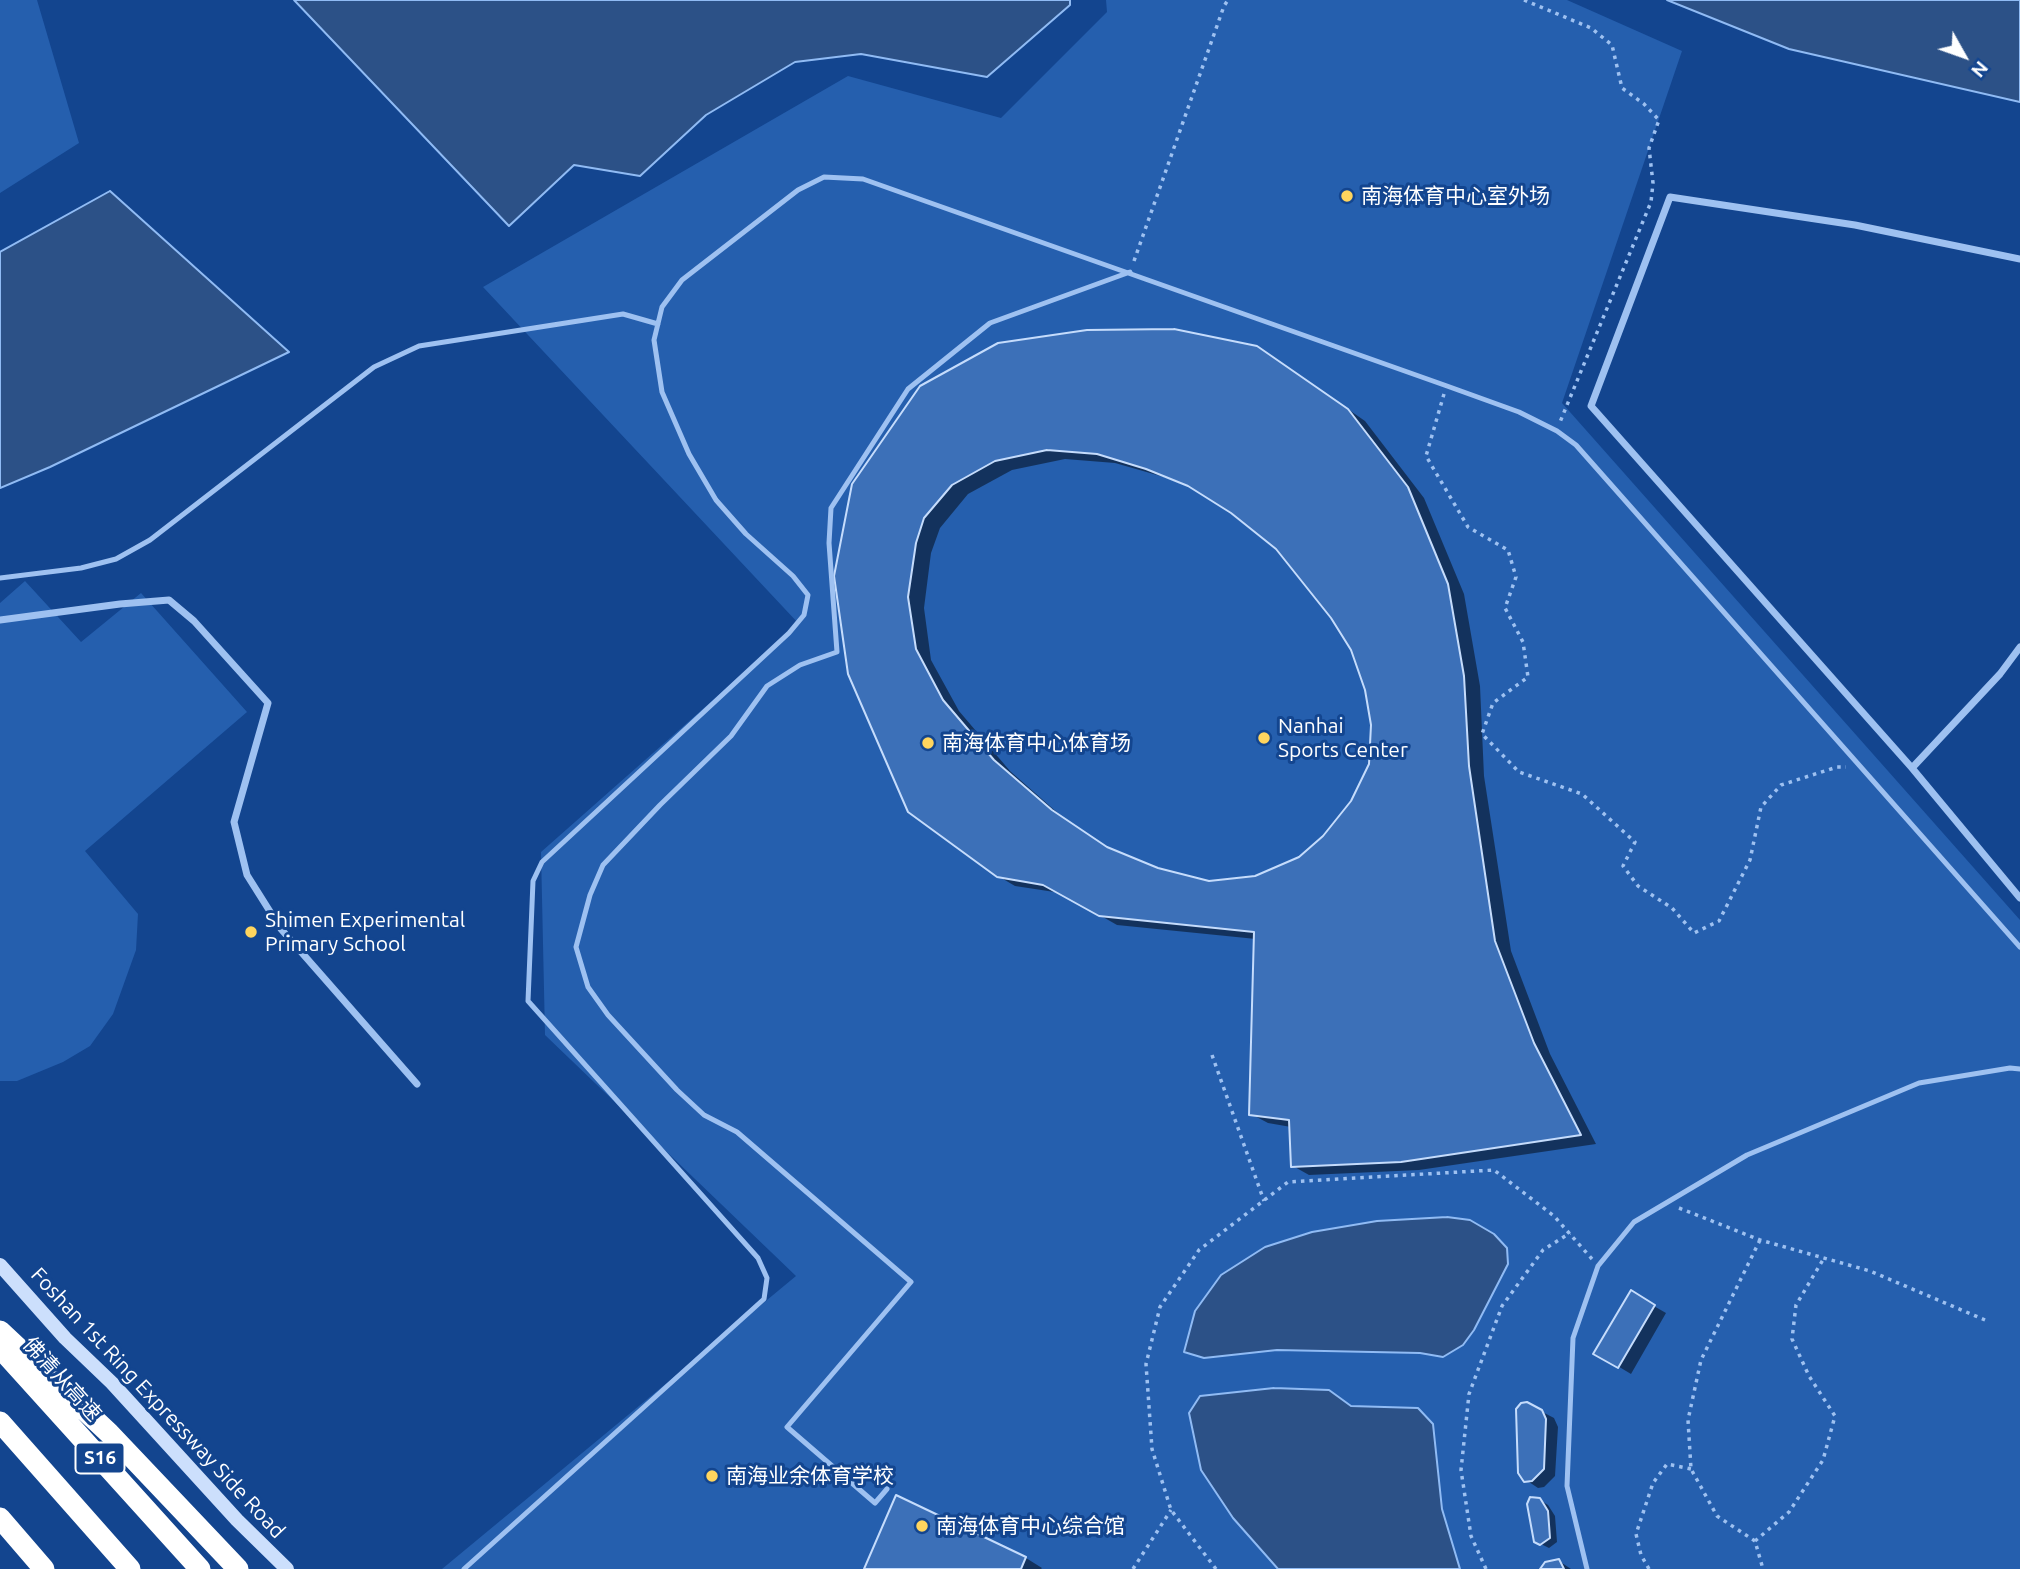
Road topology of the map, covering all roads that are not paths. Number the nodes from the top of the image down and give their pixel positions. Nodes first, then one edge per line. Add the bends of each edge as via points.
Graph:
1 (2020, 259) edge
2 (1130, 272) junction
3 (658, 324) junction
4 (0, 578) edge
5 (0, 620) edge
6 (2020, 647) edge
7 (1912, 768) junction
8 (2020, 898) edge
9 (2020, 947) edge
10 (2020, 1069) edge
11 (417, 1084) dead end
12 (0, 1265) edge
13 (0, 1331) edge
14 (0, 1348) edge
15 (0, 1423) edge
16 (887, 1489) dead end
17 (0, 1518) edge
18 (44, 1569) edge
19 (130, 1569) edge
20 (200, 1569) edge
21 (238, 1569) edge
22 (287, 1569) edge
23 (464, 1569) edge
24 (1587, 1569) edge

1 - 7 street via 1855,225 1670,197 1591,406
2 - 3 lane via 863,179 824,177 798,190 682,279 662,307
2 - 9 lane via 1519,412 1576,445
2 - 16 lane via 990,323 908,389 831,508 837,652 800,665 768,686 731,736 603,865 576,947 588,988 677,1090 705,1115 737,1132 911,1282 787,1427 875,1503
3 - 4 lane via 623,314 419,346 374,366 150,540 116,559
3 - 23 lane via 654,340 662,392 689,454 716,499 807,594 804,615 541,862 533,881 528,1001 758,1258 767,1278 764,1299
5 - 11 street via 169,600 268,703 234,822 247,875 281,929
6 - 7 street
7 - 8 street
10 - 24 lane via 1919,1083 1747,1155 1634,1222 1598,1266 1573,1338 1567,1486
12 - 22 main road, Foshan 1st Ring Expressway Side Road
13 - 21 highway via 109,1433
14 - 20 highway, 佛清从高速 / S16
15 - 19 highway, S16
17 - 18 highway

